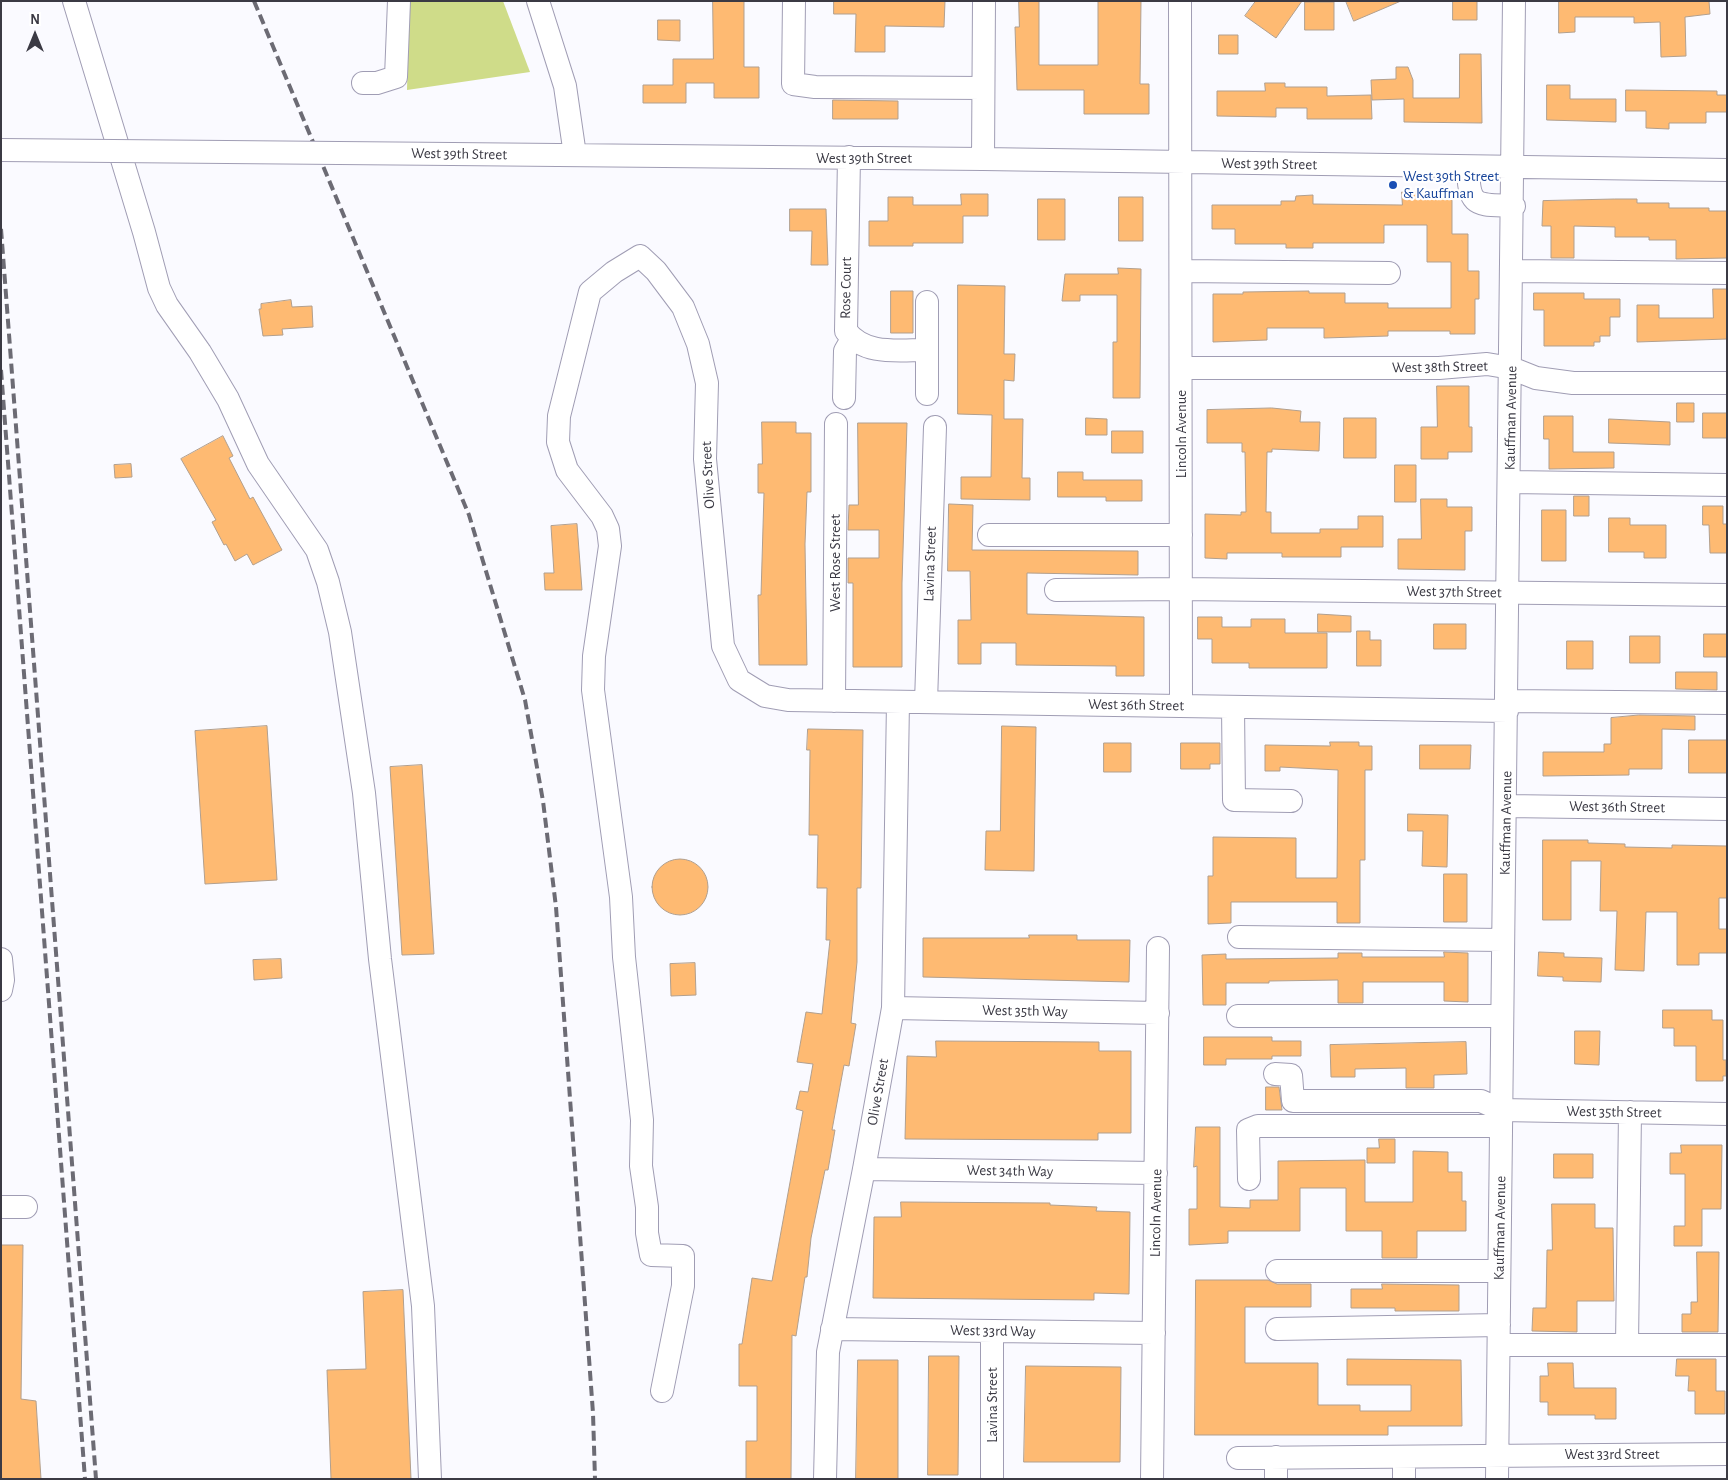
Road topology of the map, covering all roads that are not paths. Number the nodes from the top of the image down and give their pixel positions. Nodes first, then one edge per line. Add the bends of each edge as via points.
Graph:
1 (74, 1) edge
2 (399, 1) edge
3 (538, 1) edge
4 (794, 1) edge
5 (984, 1) edge
6 (1180, 1) edge
7 (1514, 1) edge
8 (363, 83) dead end
9 (983, 88) junction
10 (1, 150) edge
11 (575, 155) junction
12 (849, 157) junction
13 (982, 158) junction
14 (1181, 163) junction
15 (1468, 167) junction
16 (1514, 168) junction
17 (1727, 170) edge
18 (1514, 206) junction
19 (1181, 271) junction
20 (1513, 271) junction
21 (1389, 273) dead end
22 (1727, 274) edge
23 (926, 302) dead end
24 (852, 339) junction
25 (926, 350) junction
26 (1181, 368) junction
27 (1511, 368) junction
28 (1727, 384) edge
29 (926, 394) dead end
30 (844, 398) dead end
31 (836, 424) dead end
32 (935, 427) dead end
33 (1510, 482) junction
34 (1727, 485) edge
35 (989, 535) dead end
36 (1181, 535) junction
37 (1181, 589) junction
38 (1056, 590) dead end
39 (1509, 592) junction
40 (1727, 595) edge
41 (765, 696) joint
42 (834, 701) junction
43 (898, 702) junction
44 (926, 702) junction
45 (1727, 703) edge
46 (1181, 706) junction
47 (1507, 706) junction
48 (1233, 707) junction
49 (1291, 800) dead end
50 (1506, 806) junction
51 (1727, 809) edge
52 (1239, 937) dead end
53 (1503, 940) junction
54 (1158, 948) dead end
55 (1, 959) edge
56 (1, 990) edge
57 (893, 1008) junction
58 (1158, 1013) junction
59 (1238, 1016) dead end
60 (1502, 1016) junction
61 (1274, 1074) dead end
62 (1630, 1112) junction
63 (1727, 1114) edge
64 (1501, 1118) junction
65 (864, 1169) junction
66 (1156, 1173) junction
67 (1249, 1179) dead end
68 (26, 1206) dead end
69 (1, 1207) edge
70 (1277, 1271) dead end
71 (1500, 1271) junction
72 (1277, 1328) dead end
73 (832, 1329) junction
74 (992, 1331) junction
75 (1154, 1333) junction
76 (1499, 1335) junction
77 (1628, 1345) junction
78 (1727, 1345) edge
79 (662, 1391) dead end
80 (1498, 1454) junction
81 (1727, 1454) edge
82 (1238, 1458) dead end
83 (1276, 1468) edge
84 (1404, 1468) edge
85 (430, 1479) edge
86 (825, 1479) edge
87 (992, 1479) edge
88 (1152, 1479) edge
89 (1498, 1479) edge

1 - 85 street via 158,288 228,399 258,464 317,550 328,582 340,632 364,793 381,969 423,1306
2 - 8 street via 396,78
3 - 11 street via 565,86
4 - 9 street via 793,84 815,87
5 - 9 street
6 - 14 street, Lincoln Avenue
7 - 16 street, Kauffman Avenue
9 - 13 street
10 - 11 street, West 39th Street, bridge
11 - 12 street, West 39th Street
12 - 13 street, West 39th Street
12 - 24 street, Rose Court via 844,322
13 - 14 street, West 39th Street
14 - 15 street, West 39th Street
14 - 19 street, Lincoln Avenue
15 - 16 street, West 39th Street
15 - 18 street via 1469,193 1474,201
16 - 17 street, West 39th Street
16 - 18 street, Kauffman Avenue
18 - 20 street, Kauffman Avenue
19 - 21 street
19 - 26 street, Lincoln Avenue
20 - 22 street
20 - 27 street, Kauffman Avenue
23 - 25 street
24 - 25 street, Rose Court via 873,349
24 - 30 street via 845,351
25 - 29 street
26 - 27 street, West 38th Street via 1439,368 1487,364
26 - 36 street, Lincoln Avenue
27 - 28 street, West 38th Street via 1536,378 1573,383
27 - 33 street, Kauffman Avenue
31 - 42 street, West Rose Street
32 - 44 street, Lavina Street
33 - 34 street
33 - 39 street, Kauffman Avenue
35 - 36 street
36 - 37 street, Lincoln Avenue
37 - 38 street, West 37th Street
37 - 39 street, West 37th Street
37 - 46 street, Lincoln Avenue
39 - 40 street, West 37th Street
39 - 47 street, Kauffman Avenue
41 - 42 street, West 36th Street
41 - 79 street, Olive Street via 739,680 723,646 705,459 707,383 698,344 683,307 656,270 640,256 590,292 562,403 558,442 567,470 602,516 610,546 594,656 594,704 621,897 624,957 642,1120 641,1166 647,1233 651,1255 683,1256 683,1286
42 - 43 street, West 36th Street
43 - 44 street, West 36th Street
43 - 57 street, Olive Street
44 - 46 street, West 36th Street
45 - 47 street, West 36th Street
46 - 48 street, West 36th Street
47 - 48 street, West 36th Street
47 - 50 street, Kauffman Avenue
48 - 49 street via 1234,800
50 - 51 street, West 36th Street
50 - 53 street, Kauffman Avenue
52 - 53 street
53 - 60 street, Kauffman Avenue
54 - 58 street, Lincoln Avenue
55 - 56 street
57 - 58 street, West 35th Way
57 - 65 street, Olive Street
58 - 66 street, Lincoln Avenue
59 - 60 street
60 - 64 street, Kauffman Avenue
61 - 64 street via 1291,1075 1293,1100 1481,1101
62 - 63 street, West 35th Street
62 - 64 street, West 35th Street
62 - 77 street
64 - 67 street, West 35th Street via 1258,1126 1248,1130
64 - 71 street, Kauffman Avenue
65 - 66 street, West 34th Way
65 - 73 street, Olive Street
66 - 75 street, Lincoln Avenue
68 - 69 street
70 - 71 street
71 - 76 street, Kauffman Avenue
72 - 76 street
73 - 74 street, West 33rd Way
73 - 86 street, Olive Street via 828,1352
74 - 75 street, West 33rd Way
74 - 87 street, Lavina Street
75 - 88 street, Lincoln Avenue
76 - 77 street
76 - 80 street, Kauffman Avenue
77 - 78 street
80 - 81 street, West 33rd Street
80 - 84 street, West 33rd Street
80 - 89 street, Kauffman Avenue
82 - 83 street, West 33rd Street
83 - 84 street, West 33rd Street

